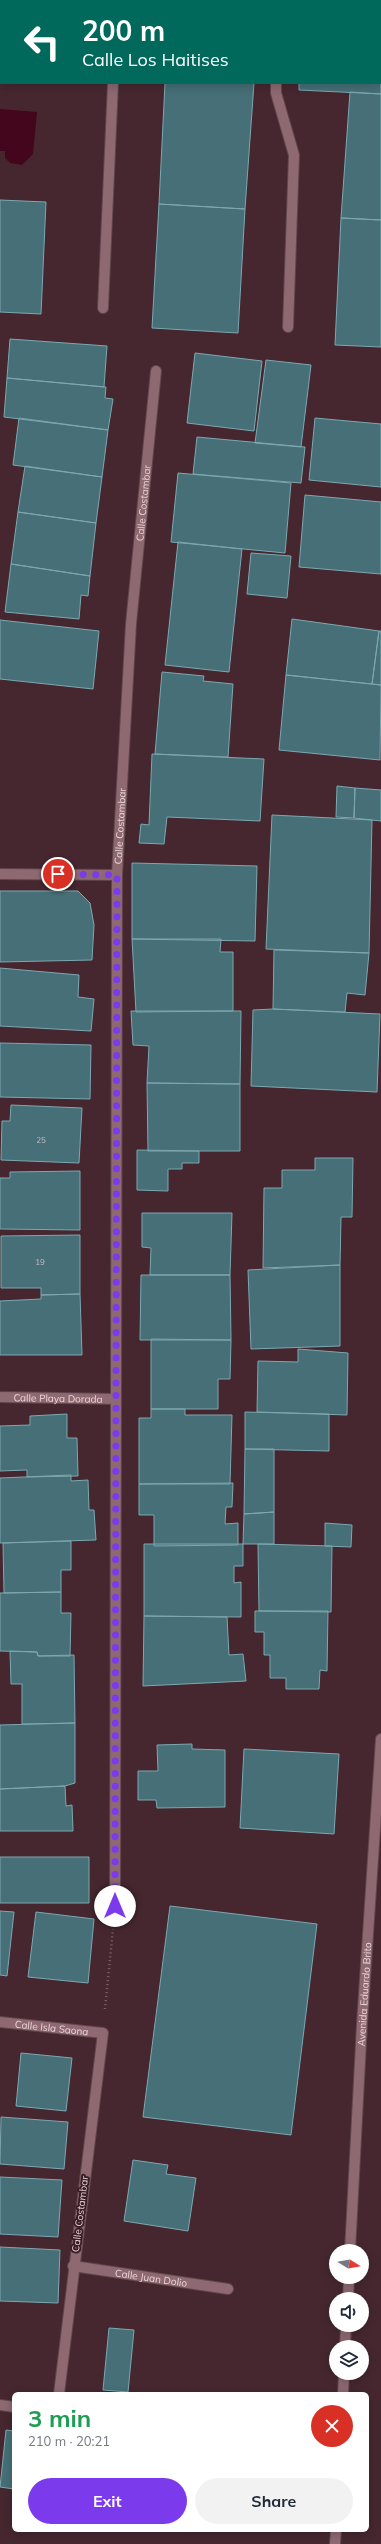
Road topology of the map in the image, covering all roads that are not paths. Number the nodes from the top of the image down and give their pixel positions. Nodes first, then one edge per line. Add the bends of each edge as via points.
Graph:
1 (113, 84) edge
2 (276, 84) edge
3 (103, 308) dead end
4 (288, 327) dead end
5 (156, 370) dead end
6 (0, 874) edge
7 (117, 875) junction
8 (0, 1397) edge
9 (116, 1399) junction
10 (381, 1738) edge
11 (115, 1906) road end
12 (0, 2022) edge
13 (103, 2033) joint
14 (350, 2244) edge
15 (73, 2266) junction
16 (228, 2289) dead end
17 (344, 2380) edge
18 (59, 2392) edge
19 (343, 2392) edge
20 (0, 2406) edge
21 (12, 2407) edge
22 (336, 2532) edge
23 (335, 2544) edge

1 - 3 street
2 - 4 street via 276,93 294,155
5 - 7 street, Calle Costambar via 131,624
6 - 7 street
7 - 9 street, Calle Costambar
8 - 9 street, Calle Playa Dorada
9 - 11 street, Calle Costambar
10 - 14 street, Avenida Eduardo Brito
12 - 13 street, Calle Isla Saona
13 - 15 street, Calle Costambar
15 - 16 street, Calle Juan Dolio
15 - 18 street, Calle Costambar
17 - 19 street
20 - 21 street
22 - 23 street

